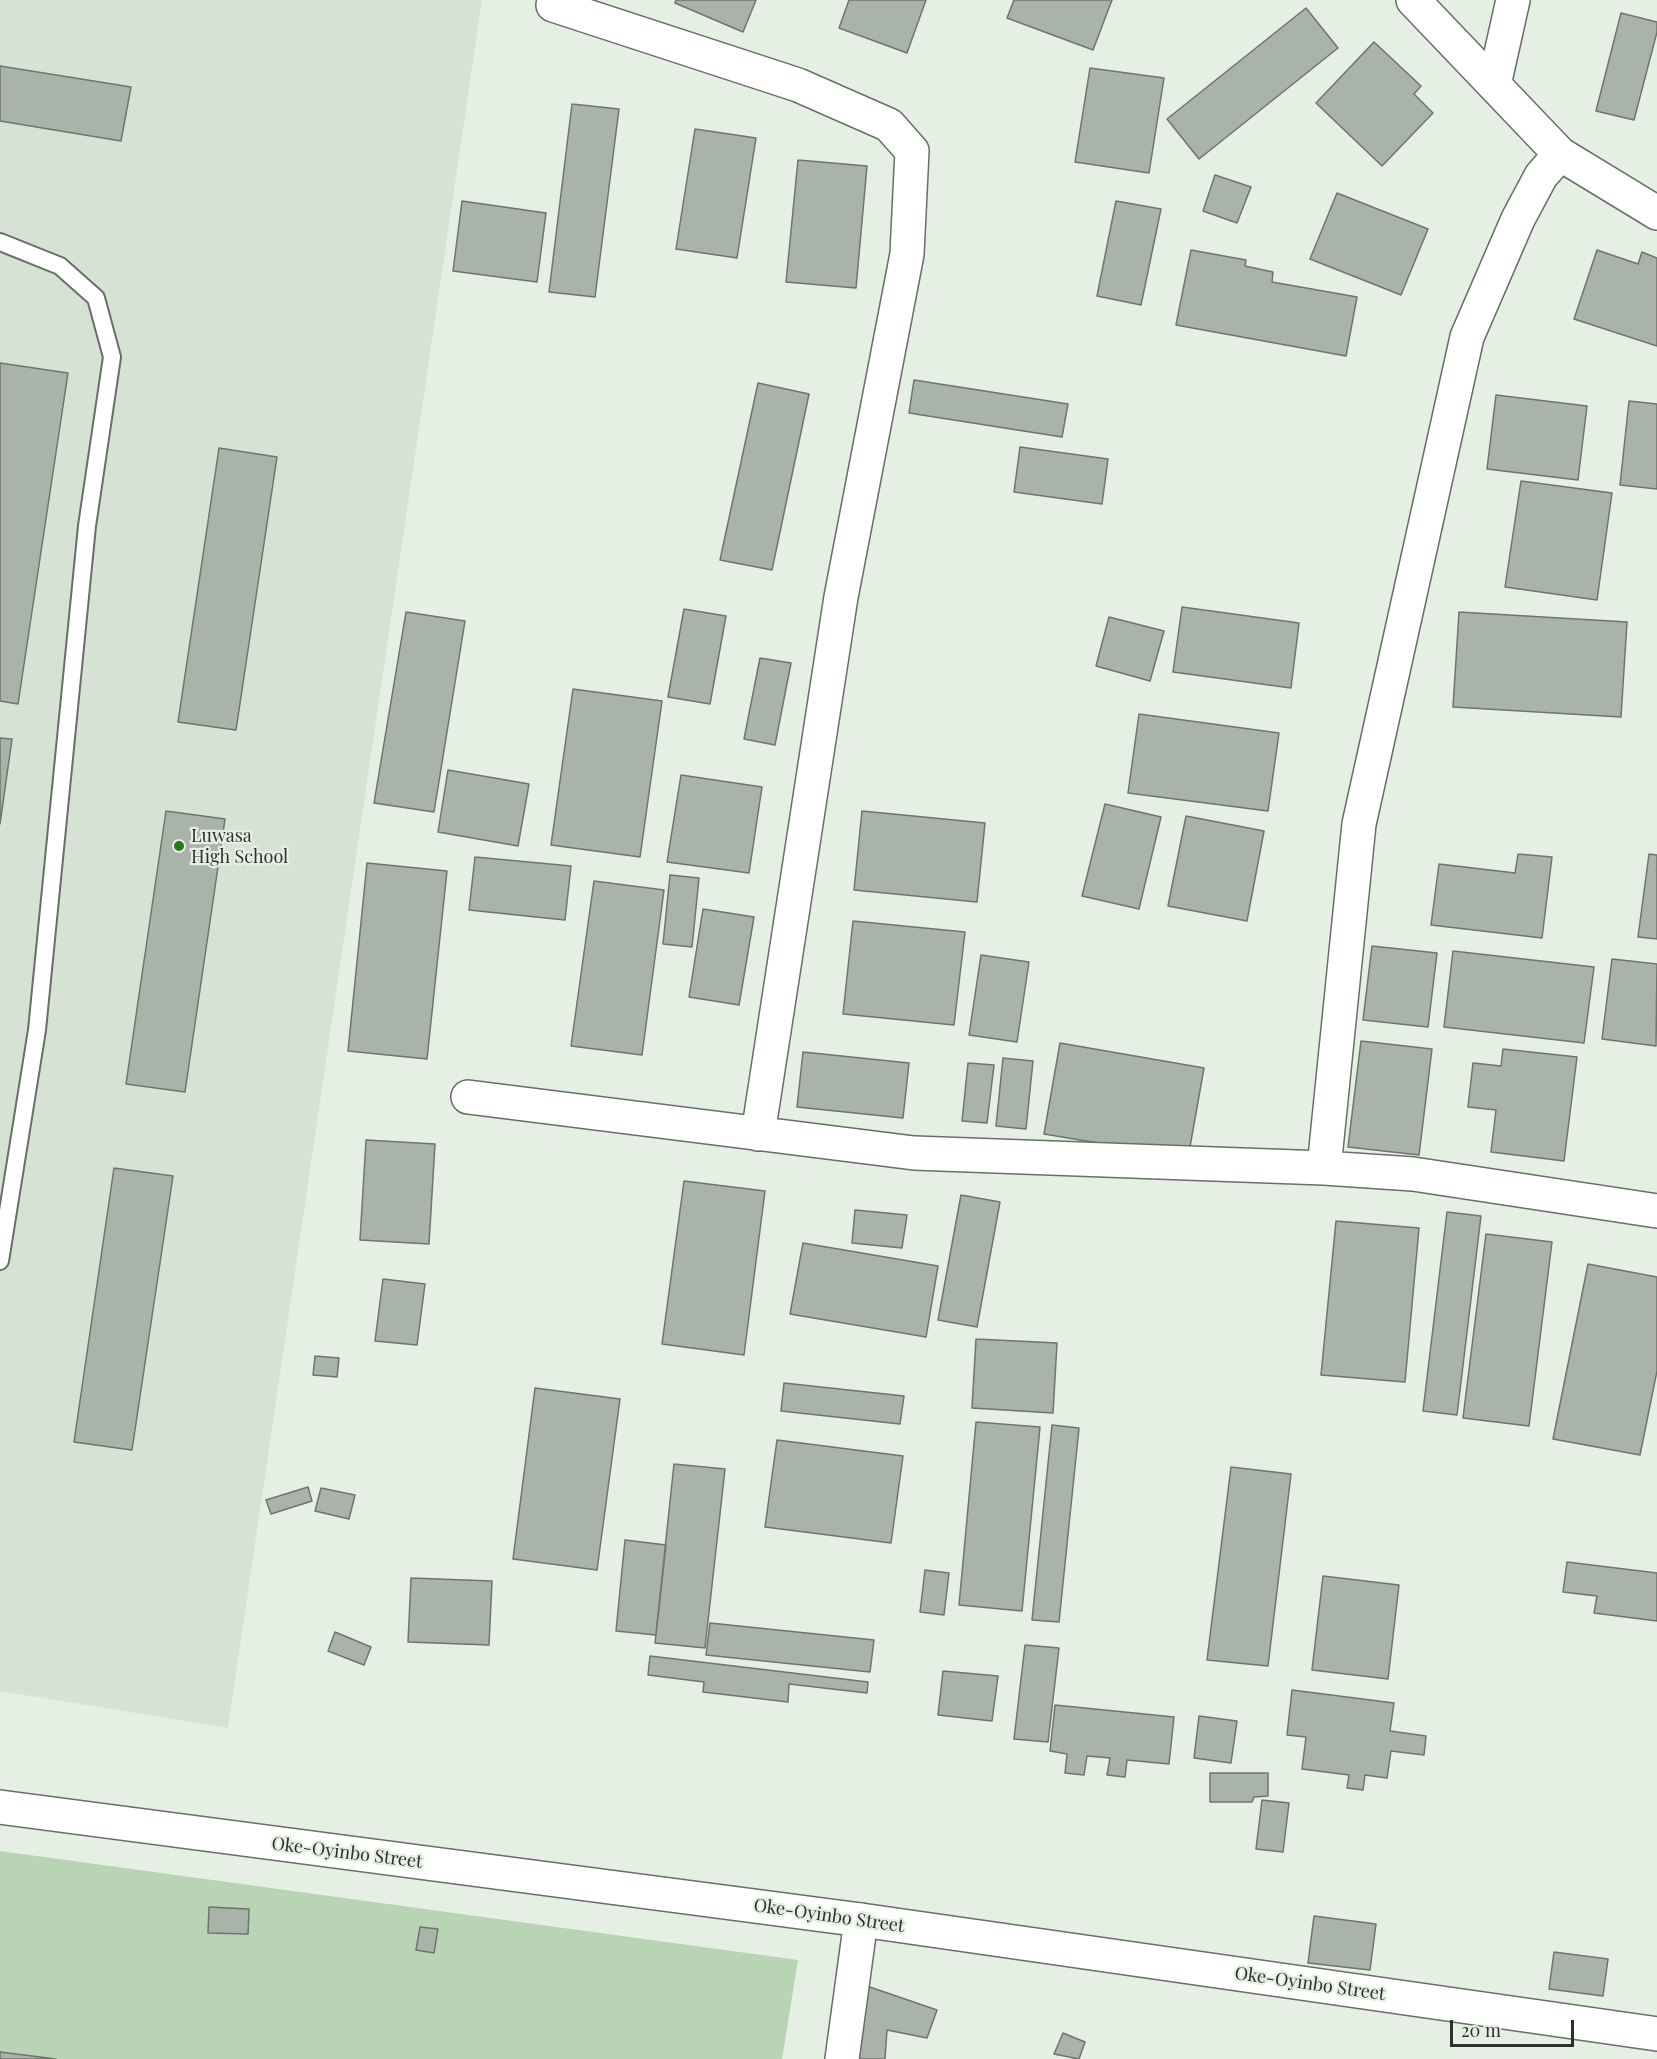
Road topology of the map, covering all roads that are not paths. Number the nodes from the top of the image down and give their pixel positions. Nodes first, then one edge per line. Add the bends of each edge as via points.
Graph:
1 (1413, 0) edge
2 (1513, 0) edge
3 (553, 5) dead end
4 (1494, 85) junction
5 (1560, 154) junction
6 (1657, 213) edge
7 (0, 242) edge
8 (468, 1097) dead end
9 (758, 1134) junction
10 (1324, 1168) junction
11 (1657, 1211) edge
12 (0, 1261) edge
13 (0, 1807) edge
14 (861, 1920) junction
15 (1657, 2034) edge
16 (842, 2059) edge

1 - 4 street
2 - 4 street
3 - 9 street via 798,86 889,125 912,152 907,254 841,597
4 - 5 street
5 - 6 street
5 - 10 street via 1541,176 1518,219 1467,337 1359,824
7 - 12 lane via 60,266 96,298 112,357 87,526 37,1030
8 - 9 street
9 - 10 street via 914,1153
10 - 11 street via 1413,1174
13 - 14 street, Oke-Oyinbo Street
14 - 15 street, Oke-Oyinbo Street
14 - 16 street

